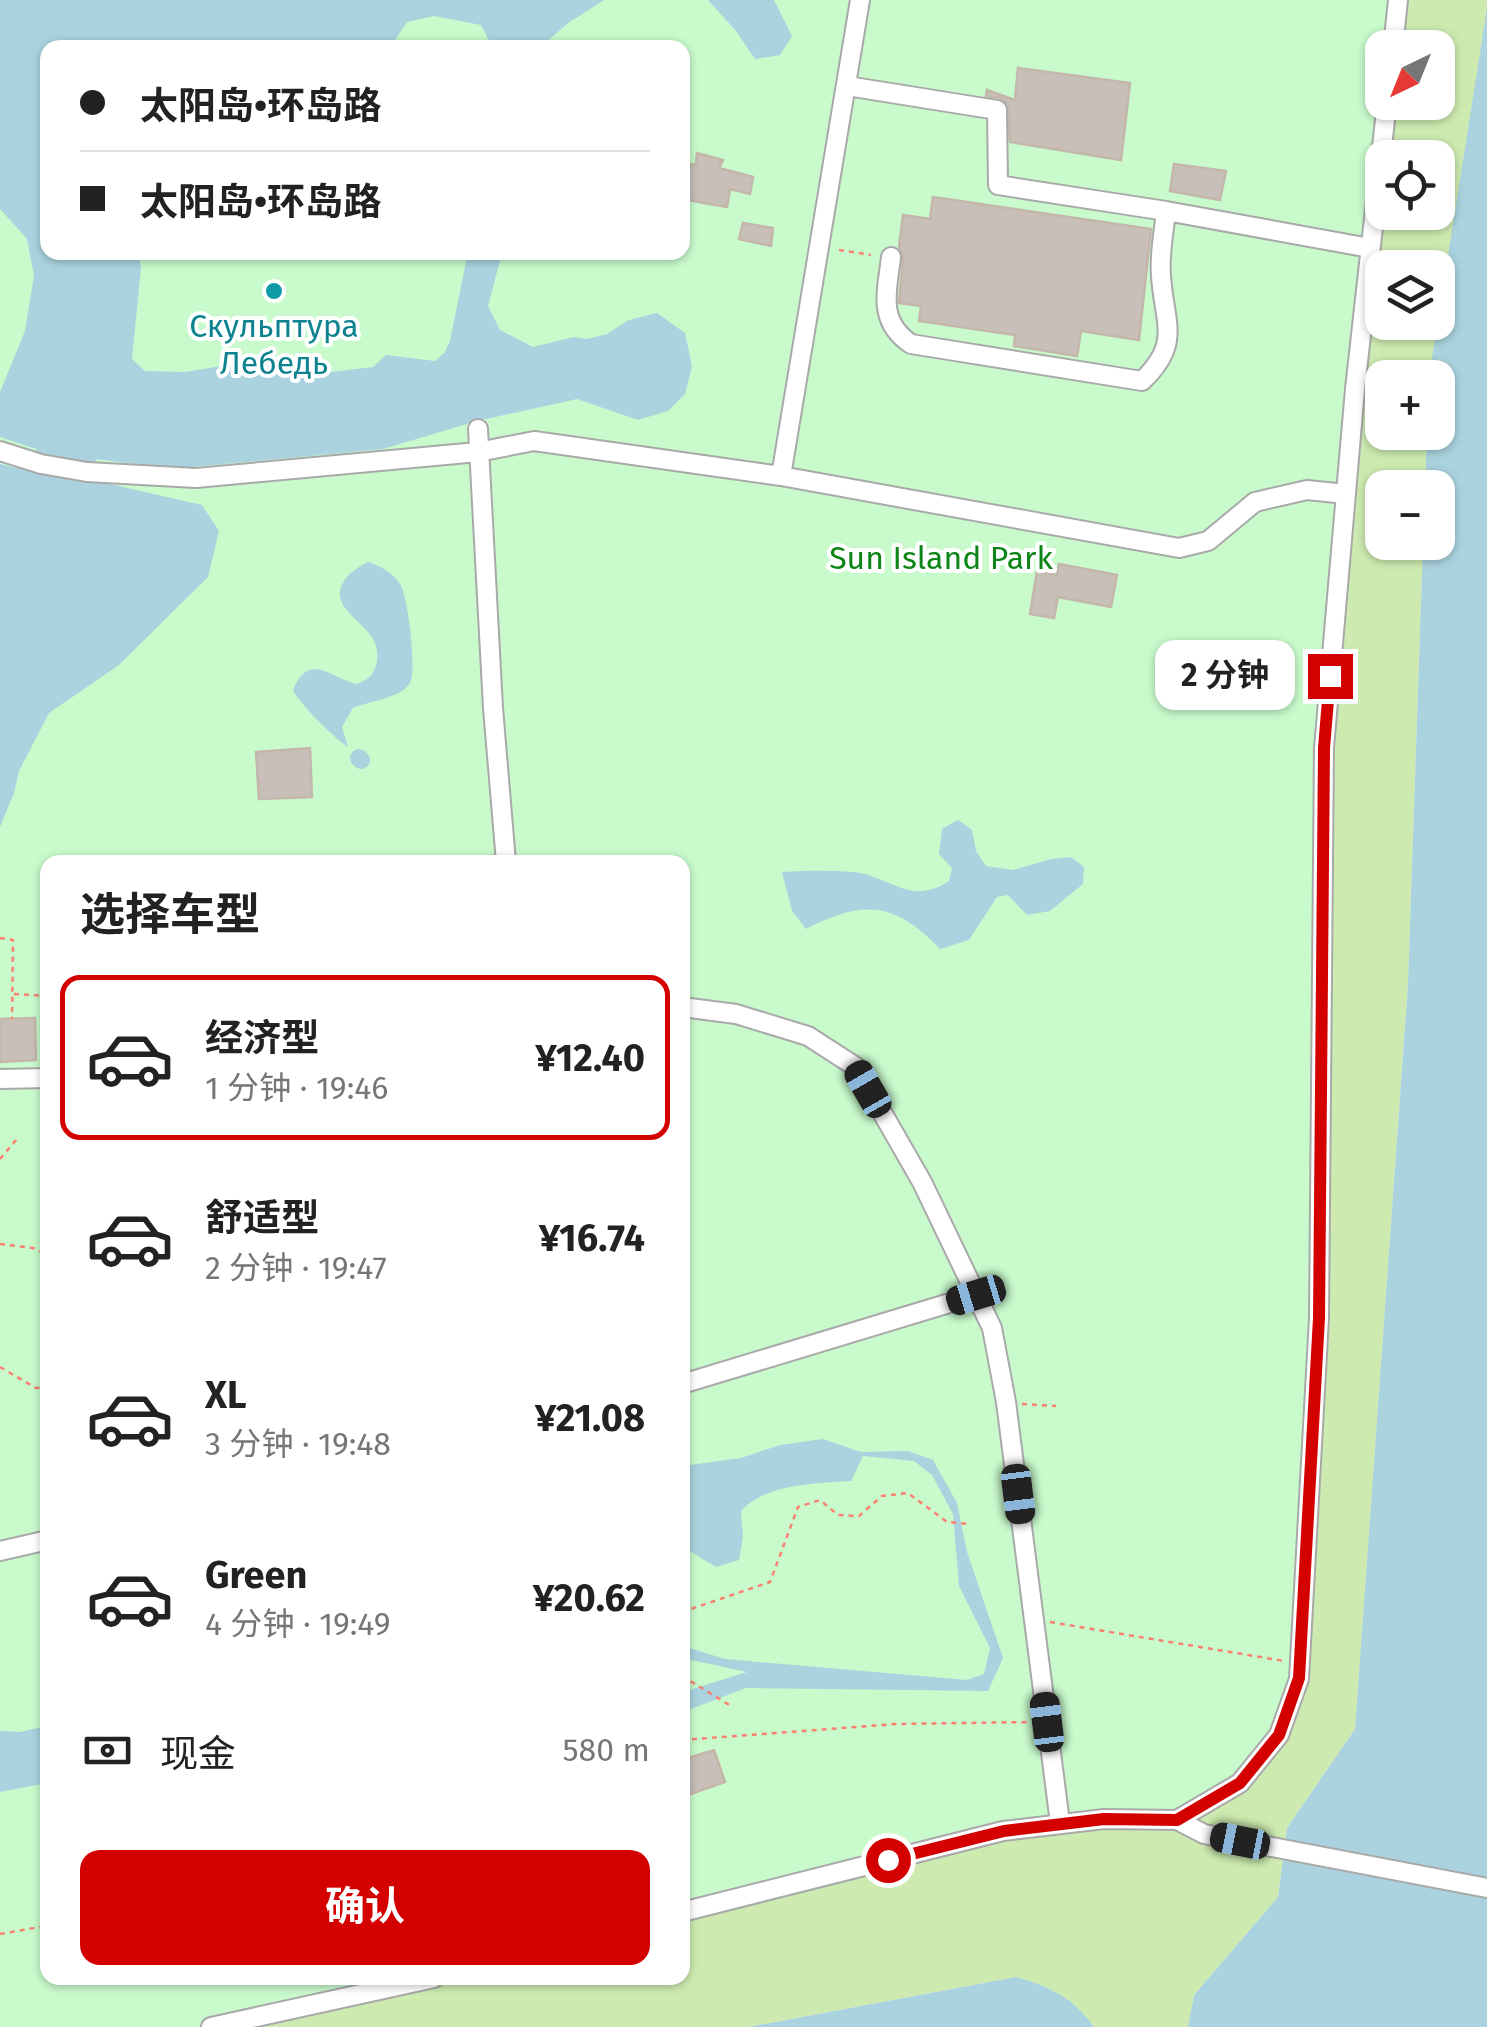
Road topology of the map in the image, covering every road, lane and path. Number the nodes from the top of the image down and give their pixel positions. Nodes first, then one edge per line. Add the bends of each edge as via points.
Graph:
1 (860, 0) edge
2 (1398, 0) edge
3 (1395, 30) edge
4 (847, 86) junction
5 (1385, 120) edge
6 (1166, 210) junction
7 (819, 248) junction
8 (1370, 248) junction
9 (891, 258) joint
10 (478, 428) dead end
11 (0, 450) edge
12 (478, 452) junction
13 (781, 476) junction
14 (1346, 494) junction
15 (506, 855) edge
16 (0, 938) edge
17 (12, 994) junction
18 (40, 996) edge
19 (690, 1008) edge
20 (12, 1019) dead end
21 (40, 1078) edge
22 (0, 1079) edge
23 (16, 1139) dead end
24 (0, 1158) edge
25 (0, 1244) edge
26 (40, 1251) edge
27 (976, 1295) junction
28 (0, 1367) edge
29 (690, 1382) edge
30 (40, 1388) edge
31 (1006, 1402) junction
32 (1056, 1406) dead end
33 (970, 1524) dead end
34 (40, 1542) edge
35 (0, 1552) edge
36 (690, 1609) edge
37 (1034, 1619) junction
38 (1300, 1664) junction
39 (690, 1681) edge
40 (730, 1706) dead end
41 (1047, 1722) junction
42 (690, 1739) edge
43 (1177, 1820) junction
44 (1060, 1823) junction
45 (1487, 1888) edge
46 (690, 1910) edge
47 (40, 1927) edge
48 (0, 1934) edge
49 (402, 1985) edge
50 (212, 2027) edge

1 - 4 street
2 - 3 street
4 - 6 street via 997,110 998,184
4 - 7 street
5 - 8 street
6 - 8 street
6 - 9 street via 1160,272 1168,336 1160,364 1142,380 911,344 895,333 885,304
7 - 9 path
7 - 13 street
8 - 14 street
10 - 12 street
11 - 12 street via 86,472 196,478
12 - 13 street via 534,441
12 - 15 street
13 - 14 street via 1179,548 1208,541 1255,502 1306,490
14 - 38 street via 1324,748 1319,1318
16 - 17 path via 13,940
17 - 18 path
17 - 20 path
19 - 27 street via 808,1036 856,1067
21 - 22 street
23 - 24 path
25 - 26 path
27 - 29 street
27 - 31 street via 992,1328
28 - 30 path
31 - 32 path
31 - 37 street
33 - 36 path via 947,1522 908,1493 882,1496 858,1516 838,1515 820,1500 809,1503 798,1507 770,1582
34 - 35 street
37 - 38 path
37 - 41 street
38 - 43 street via 1279,1735 1240,1783
39 - 40 path
41 - 42 path via 894,1724
41 - 44 street
43 - 44 street
43 - 45 street via 1204,1834
44 - 46 street via 1004,1831
47 - 48 path
49 - 50 street

